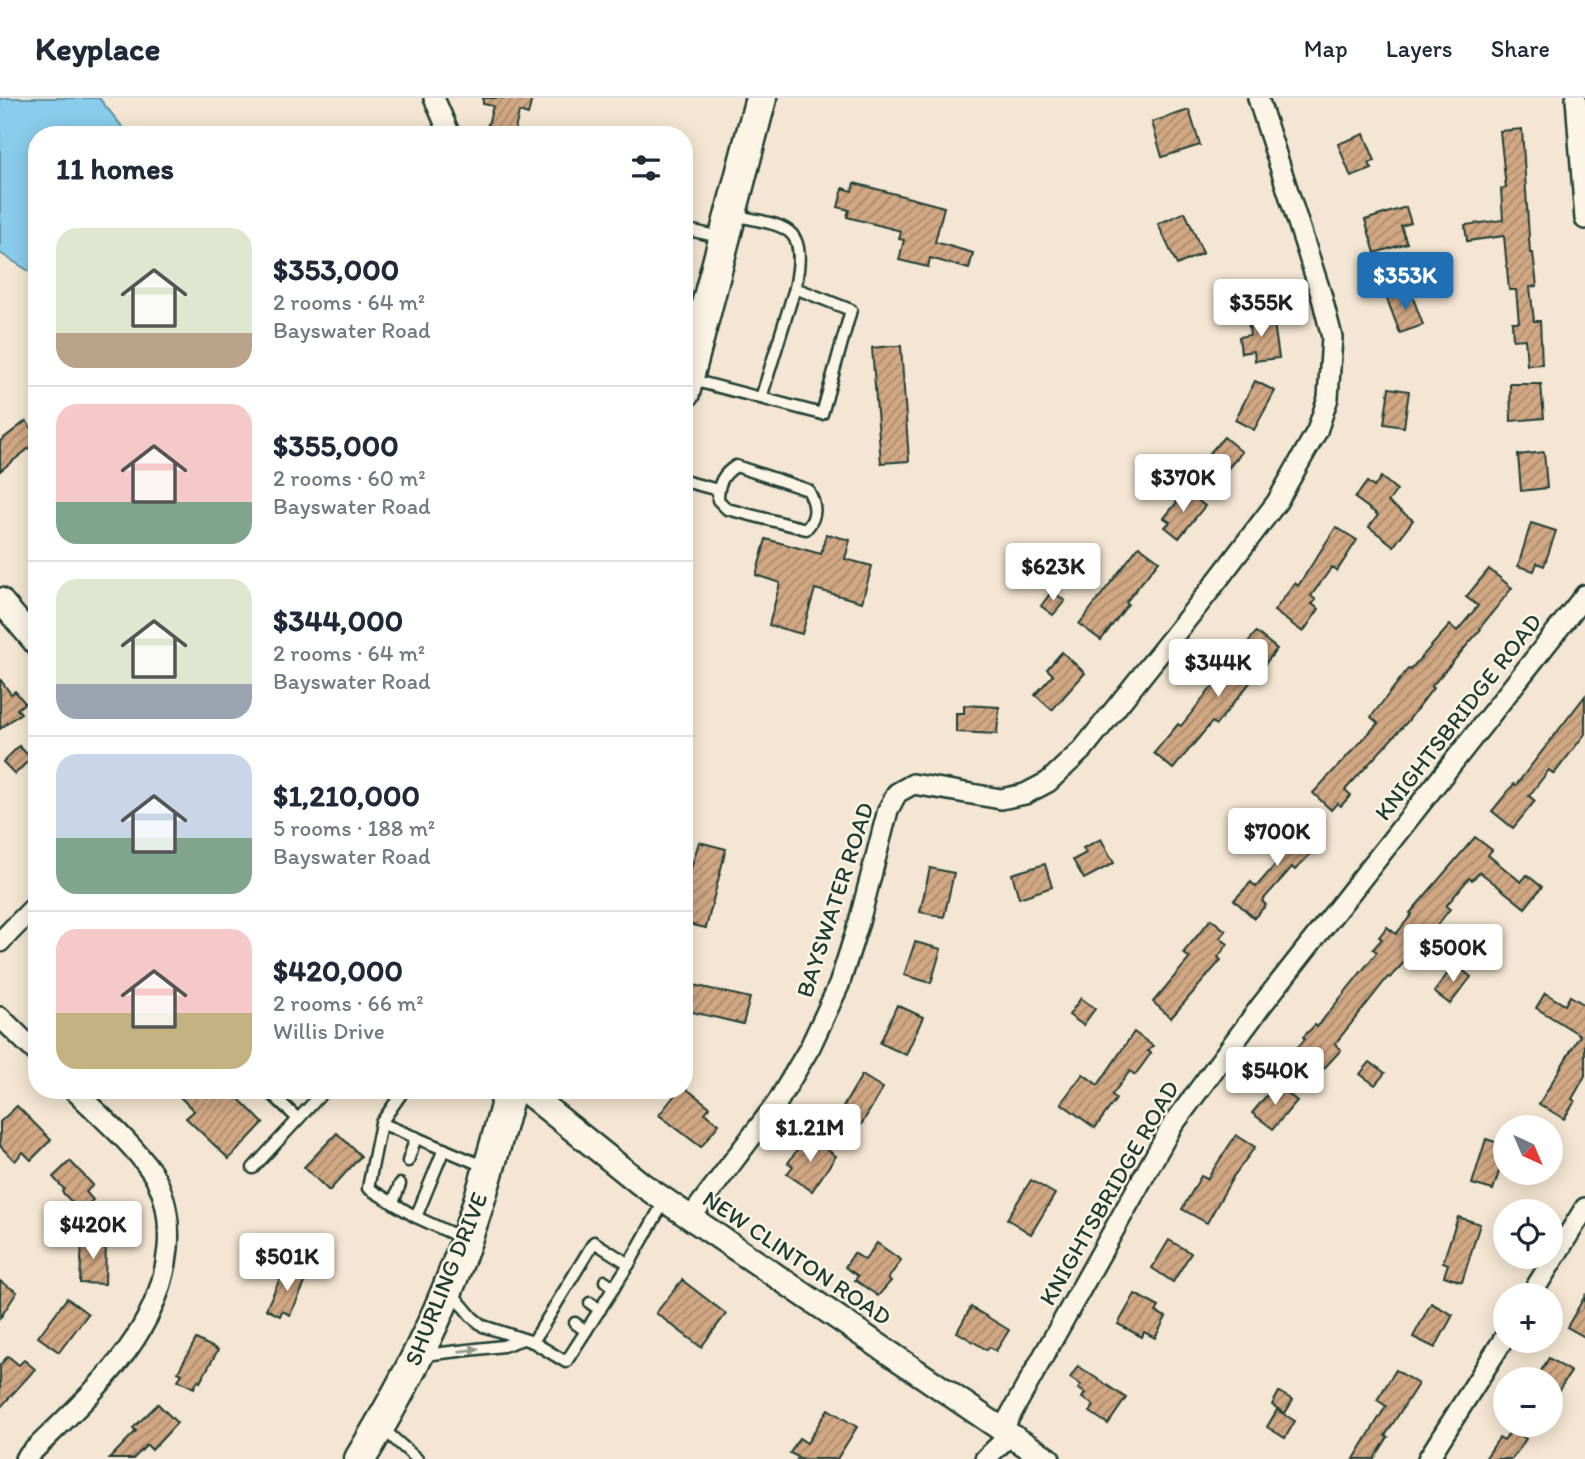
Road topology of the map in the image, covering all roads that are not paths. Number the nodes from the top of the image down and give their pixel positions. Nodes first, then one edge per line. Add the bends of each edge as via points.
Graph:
1 (434, 98) edge
2 (761, 98) edge
3 (1258, 98) edge
4 (1576, 98) edge
5 (446, 126) edge
6 (1585, 219) edge
7 (727, 226) junction
8 (693, 228) edge
9 (795, 288) junction
10 (693, 359) edge
11 (693, 387) edge
12 (761, 398) junction
13 (693, 483) edge
14 (718, 490) junction
15 (1585, 595) edge
16 (0, 600) edge
17 (28, 633) edge
18 (28, 913) edge
19 (0, 942) edge
20 (0, 1017) edge
21 (28, 1045) edge
22 (83, 1099) edge
23 (277, 1099) edge
24 (317, 1099) edge
25 (398, 1099) edge
26 (508, 1099) edge
27 (535, 1099) edge
28 (298, 1119) junction
29 (382, 1123) junction
30 (415, 1137) junction
31 (444, 1149) junction
32 (408, 1161) dead end
33 (253, 1168) dead end
34 (489, 1168) junction
35 (400, 1184) dead end
36 (665, 1200) junction
37 (393, 1203) junction
38 (1585, 1208) edge
39 (416, 1217) junction
40 (691, 1217) junction
41 (465, 1240) junction
42 (629, 1264) junction
43 (605, 1281) dead end
44 (1538, 1283) edge
45 (447, 1287) junction
46 (614, 1288) junction
47 (590, 1303) dead end
48 (600, 1310) junction
49 (575, 1323) dead end
50 (586, 1331) junction
51 (520, 1340) junction
52 (533, 1342) junction
53 (1495, 1353) edge
54 (417, 1356) junction
55 (379, 1426) junction
56 (1006, 1432) junction
57 (417, 1458) edge
58 (25, 1459) edge
59 (360, 1459) edge
60 (985, 1459) edge
61 (1048, 1459) edge
62 (1428, 1459) edge

1 - 5 street
2 - 7 main road
3 - 40 street, BAYSWATER ROAD via 1332,337 1328,398 1317,431 1277,502 1207,594 1083,749 1048,782 1001,799 913,784 897,793 888,810 839,985 810,1047 777,1102
4 - 6 street
7 - 8 lane
7 - 9 lane via 775,224 787,229 797,241 800,261
7 - 10 main road
9 - 12 lane
9 - 12 lane via 851,310 822,414
11 - 12 lane
13 - 14 lane
14 - 14 lane via 718,500 727,509 806,529 816,513 808,490 736,466 724,473
15 - 56 street, KNIGHTSBRIDGE ROAD via 1171,1126
16 - 17 street
18 - 19 street
20 - 21 street
22 - 58 street via 127,1143 163,1194 167,1257 141,1332 102,1382
23 - 28 lane
24 - 28 lane
25 - 29 lane
26 - 34 main road, SHURLING DRIVE
27 - 36 street, NEW CLINTON ROAD
28 - 33 lane
29 - 30 lane
29 - 37 lane via 368,1188
30 - 31 lane
30 - 32 lane
31 - 34 lane
31 - 39 lane
34 - 41 main road, SHURLING DRIVE
35 - 37 lane
36 - 40 street, NEW CLINTON ROAD
36 - 42 lane
37 - 39 lane
38 - 44 street
39 - 41 lane
40 - 56 street, NEW CLINTON ROAD
41 - 45 main road, SHURLING DRIVE
42 - 46 lane
42 - 52 lane via 594,1242 584,1266
43 - 46 lane
45 - 51 lane via 484,1326
45 - 54 main road, SHURLING DRIVE
46 - 48 lane
47 - 48 lane
48 - 50 lane
49 - 50 lane
50 - 52 lane via 566,1362
51 - 52 lane
54 -> 51 lane
53 - 62 street
54 - 55 main road, SHURLING DRIVE
55 - 57 lane
55 - 59 main road, SHURLING DRIVE
56 - 60 street, KNIGHTSBRIDGE ROAD
56 - 61 street, NEW CLINTON ROAD

